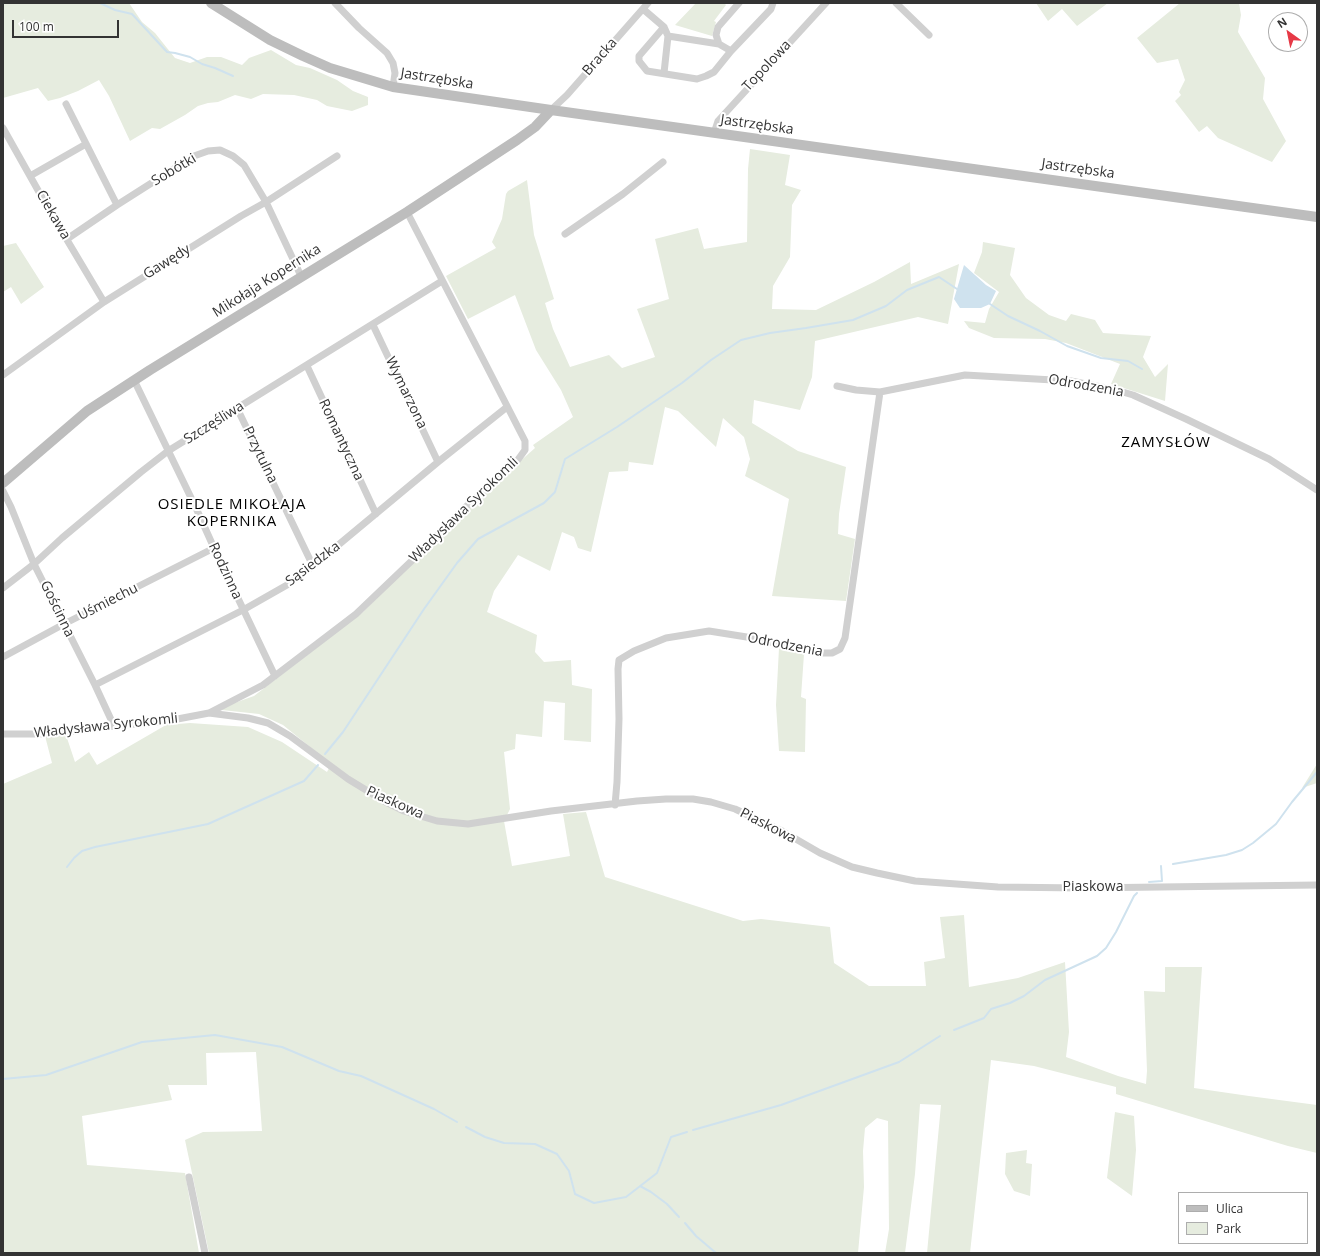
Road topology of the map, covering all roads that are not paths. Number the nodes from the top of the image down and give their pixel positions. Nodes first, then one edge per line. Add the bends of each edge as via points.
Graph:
1 (211, 3) edge
2 (335, 3) edge
3 (739, 3) edge
4 (773, 3) edge
5 (826, 3) edge
6 (896, 3) edge
7 (645, 6) edge
8 (664, 27) junction
9 (929, 35) dead end
10 (668, 36) junction
11 (719, 44) junction
12 (732, 51) junction
13 (664, 73) junction
14 (393, 87) junction
15 (66, 104) dead end
16 (551, 110) junction
17 (3, 128) edge
18 (714, 133) junction
19 (86, 144) junction
20 (336, 156) dead end
21 (663, 162) dead end
22 (30, 176) junction
23 (266, 202) junction
24 (117, 205) junction
25 (407, 212) junction
26 (1317, 217) edge
27 (565, 234) dead end
28 (67, 239) junction
29 (301, 276) junction
30 (442, 281) junction
31 (104, 302) junction
32 (373, 325) junction
33 (307, 366) junction
34 (3, 375) edge
35 (134, 380) junction
36 (837, 386) dead end
37 (880, 392) junction
38 (507, 407) junction
39 (237, 408) junction
40 (168, 451) junction
41 (438, 462) junction
42 (3, 483) edge
43 (1317, 490) edge
44 (3, 491) edge
45 (376, 514) junction
46 (214, 548) junction
47 (34, 564) junction
48 (313, 566) junction
49 (3, 588) edge
50 (243, 610) junction
51 (64, 624) junction
52 (3, 657) edge
53 (275, 676) junction
54 (95, 684) junction
55 (209, 713) junction
56 (244, 717) joint
57 (114, 726) junction
58 (3, 734) edge
59 (615, 805) junction
60 (1317, 885) edge
61 (189, 1177) dead end
62 (205, 1253) edge

1 - 14 main road, Jastrzębska via 270,40 303,56 330,68
2 - 14 street via 387,53 394,73
3 - 11 street via 718,27 716,35
4 - 12 street via 771,9
5 - 18 street, Topolowa via 718,120
6 - 9 street
7 - 8 street
7 - 16 street, Bracka
8 - 10 street
8 - 13 street via 639,56 639,61 647,71
10 - 11 street
10 - 13 street
11 - 12 street
12 - 13 street via 714,72 697,79
14 - 16 main road, Jastrzębska
15 - 19 street
16 - 18 main road, Jastrzębska
16 - 25 main road, Mikołaja Kopernika via 535,127 517,140
17 - 22 street, Ciekawa
18 - 26 main road, Jastrzębska
19 - 22 street
19 - 24 street
20 - 23 street, Gawędy
21 - 27 street via 623,194
22 - 28 street, Ciekawa
23 - 24 street, Sobótki via 244,165 220,150 194,156
23 - 29 street, Sobótki
23 - 31 street, Gawędy
24 - 28 street, Sobótki
25 - 29 main road, Mikołaja Kopernika
25 - 30 street, Władysława Syrokomli
28 - 31 street, Ciekawa
29 - 35 main road, Mikołaja Kopernika
30 - 32 street, Szczęśliwa
30 - 38 street, Władysława Syrokomli
31 - 34 street, Gawędy
32 - 33 street, Szczęśliwa
32 - 41 street, Wymarzona
33 - 39 street, Szczęśliwa
33 - 45 street, Romantyczna
35 - 40 street, Rodzinna
35 - 42 main road, Mikołaja Kopernika via 87,411
36 - 37 street, Odrodzenia
37 - 43 street, Odrodzenia via 965,375 1071,381 1116,390 1133,395 1269,459
37 - 59 street, Odrodzenia via 845,638 840,649 832,654 822,653 710,631 666,638 619,660
38 - 41 street, Sąsiedzka
38 - 53 street, Władysława Syrokomli via 524,441 525,450 517,461 460,512 356,614
39 - 40 street, Szczęśliwa
39 - 48 street, Przytulna
40 - 46 street, Rodzinna
40 - 47 street, Szczęśliwa
41 - 45 street, Sąsiedzka
44 - 47 street, Gościnna
45 - 48 street, Sąsiedzka
46 - 50 street, Rodzinna
46 - 51 street, Uśmiechu
47 - 49 street, Szczęśliwa
47 - 51 street, Gościnna
48 - 50 street, Sąsiedzka via 287,585
50 - 53 street, Rodzinna
50 - 54 street, Sąsiedzka
51 - 52 street, Uśmiechu
51 - 54 street, Gościnna
53 - 55 street, Władysława Syrokomli
54 - 57 street, Gościnna
55 - 56 street, Władysława Syrokomli
55 - 57 street, Władysława Syrokomli via 168,721
56 - 59 street, Piaskowa via 278,728 384,802 437,821 468,824 551,811
57 - 58 street, Władysława Syrokomli via 49,734
59 - 60 street, Piaskowa via 666,799 711,802 759,820 852,867 928,882 1082,888
61 - 62 street

